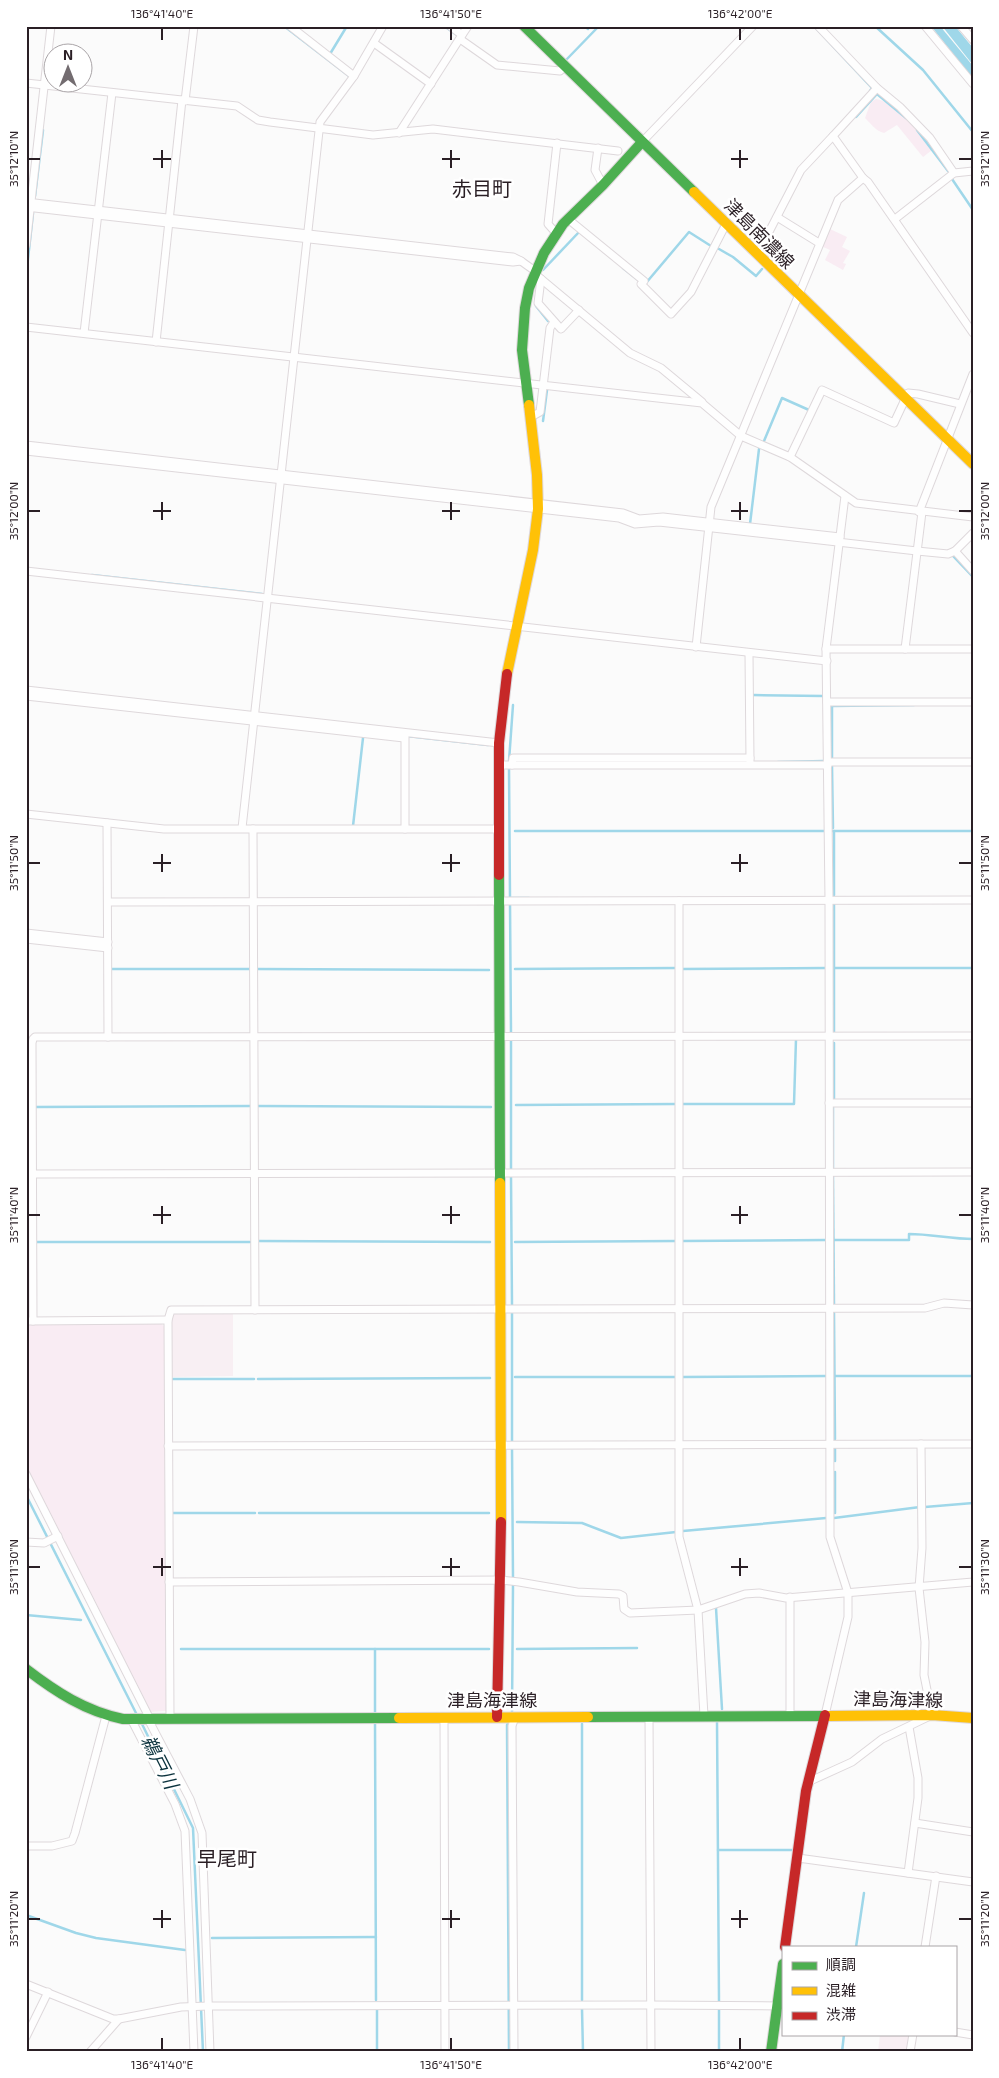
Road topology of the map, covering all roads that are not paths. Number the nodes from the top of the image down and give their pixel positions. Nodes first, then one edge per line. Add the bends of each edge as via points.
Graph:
1 (51, 26) edge
2 (194, 26) edge
3 (290, 26) edge
4 (383, 26) edge
5 (450, 26) edge
6 (468, 26) edge
7 (524, 26) edge
8 (753, 26) edge
9 (818, 26) edge
10 (925, 26) edge
11 (962, 26) edge
12 (461, 37) junction
13 (973, 40) edge
14 (49, 42) edge
15 (374, 43) junction
16 (565, 66) junction
17 (354, 76) junction
18 (26, 83) edge
19 (431, 84) junction
20 (973, 84) edge
21 (42, 85) edge
22 (877, 88) junction
23 (92, 91) edge
24 (44, 92) edge
25 (112, 93) junction
26 (183, 101) junction
27 (320, 128) junction
28 (399, 133) junction
29 (833, 136) junction
30 (642, 142) junction
31 (557, 143) junction
32 (598, 148) junction
33 (618, 151) dead end
34 (973, 171) edge
35 (954, 173) junction
36 (863, 178) junction
37 (603, 185) junction
38 (29, 205) edge
39 (98, 213) junction
40 (776, 217) junction
41 (568, 219) junction
42 (895, 219) junction
43 (169, 221) junction
44 (726, 224) junction
45 (556, 234) junction
46 (308, 236) junction
47 (820, 243) junction
48 (26, 245) edge
49 (757, 255) junction
50 (537, 274) junction
51 (798, 295) junction
52 (579, 310) junction
53 (554, 322) junction
54 (26, 327) edge
55 (84, 333) junction
56 (973, 333) edge
57 (156, 342) junction
58 (294, 357) junction
59 (973, 374) edge
60 (526, 384) junction
61 (544, 386) junction
62 (905, 398) junction
63 (702, 403) junction
64 (960, 404) junction
65 (531, 417) junction
66 (741, 436) junction
67 (947, 438) junction
68 (26, 445) edge
69 (26, 451) edge
70 (790, 457) junction
71 (973, 464) edge
72 (281, 477) junction
73 (845, 496) junction
74 (538, 506) junction
75 (920, 512) junction
76 (973, 517) edge
77 (709, 525) junction
78 (973, 533) edge
79 (840, 540) junction
80 (917, 551) junction
81 (954, 551) junction
82 (26, 571) edge
83 (973, 571) edge
84 (267, 598) junction
85 (517, 628) junction
86 (696, 647) junction
87 (826, 649) junction
88 (905, 649) junction
89 (973, 649) edge
90 (750, 653) junction
91 (827, 661) junction
92 (26, 690) edge
93 (26, 696) edge
94 (827, 702) junction
95 (973, 702) edge
96 (254, 719) junction
97 (405, 735) junction
98 (499, 743) junction
99 (750, 762) junction
100 (973, 762) edge
101 (828, 763) junction
102 (499, 766) junction
103 (26, 814) edge
104 (108, 823) junction
105 (242, 828) junction
106 (253, 828) junction
107 (405, 828) junction
108 (499, 828) junction
109 (679, 900) junction
110 (829, 900) junction
111 (973, 900) edge
112 (253, 901) junction
113 (499, 901) junction
114 (108, 902) junction
115 (26, 933) edge
116 (26, 939) edge
117 (108, 945) junction
118 (679, 1036) junction
119 (829, 1036) junction
120 (973, 1036) edge
121 (108, 1037) junction
122 (254, 1037) junction
123 (500, 1037) junction
124 (29, 1071) edge
125 (973, 1103) edge
126 (829, 1104) junction
127 (973, 1172) edge
128 (254, 1173) junction
129 (500, 1173) junction
130 (679, 1173) junction
131 (830, 1173) junction
132 (33, 1174) junction
133 (973, 1305) edge
134 (500, 1308) junction
135 (679, 1308) junction
136 (830, 1308) junction
137 (255, 1310) junction
138 (168, 1320) junction
139 (30, 1321) edge
140 (830, 1444) junction
141 (921, 1444) junction
142 (973, 1444) edge
143 (500, 1445) junction
144 (679, 1445) junction
145 (168, 1446) junction
146 (26, 1474) edge
147 (56, 1537) junction
148 (26, 1542) edge
149 (501, 1580) junction
150 (169, 1582) junction
151 (973, 1582) edge
152 (919, 1588) junction
153 (848, 1593) junction
154 (790, 1598) junction
155 (698, 1610) junction
156 (26, 1668) edge
157 (790, 1715) junction
158 (825, 1715) junction
159 (900, 1715) junction
160 (932, 1715) junction
161 (106, 1716) junction
162 (649, 1716) junction
163 (704, 1716) junction
164 (444, 1717) junction
165 (497, 1717) junction
166 (516, 1717) junction
167 (170, 1718) junction
168 (973, 1718) edge
169 (132, 1719) junction
170 (148, 1719) junction
171 (907, 1728) junction
172 (808, 1782) junction
173 (915, 1823) junction
174 (973, 1832) edge
175 (26, 1846) edge
176 (798, 1858) junction
177 (908, 1872) junction
178 (936, 1876) junction
179 (973, 1882) edge
180 (785, 1946) edge
181 (926, 1946) edge
182 (782, 1978) edge
183 (26, 1984) edge
184 (48, 1992) junction
185 (651, 2004) junction
186 (445, 2005) junction
187 (511, 2005) junction
188 (193, 2006) junction
189 (208, 2006) junction
190 (780, 2006) edge
191 (118, 2020) junction
192 (956, 2032) edge
193 (973, 2035) edge
194 (913, 2036) edge
195 (26, 2037) edge
196 (90, 2052) edge
197 (194, 2052) edge
198 (210, 2052) edge
199 (445, 2052) edge
200 (514, 2052) edge
201 (651, 2052) edge
202 (771, 2052) edge
203 (910, 2052) edge

1 - 14 street
2 - 26 street
3 - 17 street
4 - 15 street
5 - 12 street
6 - 12 street
7 - 16 street, 津島南濃線
8 - 30 street
9 - 22 street
10 - 20 street
11 - 13 street
12 - 16 street via 497,65 560,71
12 - 19 street
15 - 17 street
15 - 19 street
16 - 30 street, 津島南濃線
17 - 27 street via 320,122
18 - 21 street
19 - 28 street
22 - 29 street
22 - 35 street via 930,138
23 - 25 street
24 - 38 street
25 - 26 street
25 - 39 street
26 - 27 street via 237,106 258,120
26 - 43 street
27 - 28 street via 373,135
27 - 46 street
28 - 31 street via 433,129
29 - 36 street
29 - 40 street via 801,170
30 - 37 street
30 - 44 street, 津島南濃線
31 - 32 street
31 - 45 street via 548,224
32 - 33 street
32 - 37 street via 594,170
34 - 35 street
35 - 42 street
36 - 42 street
36 - 47 street via 838,200
37 - 41 street
38 - 39 street
38 - 48 street
39 - 43 street
39 - 55 street
40 - 47 street
40 - 49 street
41 - 44 street via 644,281 641,284 671,314 691,292
41 - 45 street
42 - 56 street
43 - 46 street
43 - 57 street
44 - 49 street, 津島南濃線
45 - 50 street
46 - 50 street via 513,257
46 - 58 street
47 - 51 street
49 - 51 street, 津島南濃線
50 - 52 street
50 - 53 street via 538,303
50 - 60 street via 525,308 523,325
51 - 62 street, 津島南濃線
51 - 66 street
52 - 53 street via 560,329
52 - 63 street via 630,353 660,368
53 - 61 street via 550,328
54 - 55 street
55 - 57 street
57 - 58 street
58 - 60 street
58 - 72 street
59 - 64 street
60 - 61 street
60 - 65 street
61 - 63 street
61 - 65 street via 540,412
62 - 64 street via 908,393 918,394
62 - 67 street, 津島南濃線
62 - 70 street via 894,423 822,390
63 - 66 street
64 - 67 street
65 - 74 street
66 - 70 street
66 - 77 street via 711,507
67 - 71 street, 津島南濃線
67 - 75 street
68 - 72 street
69 - 72 street
70 - 73 street
72 - 74 street
72 - 84 street
73 - 75 street via 856,503
73 - 79 street
74 - 77 street via 620,518 635,524
74 - 85 street via 533,550
75 - 76 street
75 - 80 street
77 - 79 street
77 - 86 street
78 - 81 street
79 - 80 street
79 - 87 street
80 - 81 street via 948,554
80 - 88 street
81 - 83 street
82 - 84 street
84 - 85 street
84 - 96 street
85 - 86 street
85 - 98 street via 504,688
86 - 90 street
87 - 88 street
87 - 91 street
88 - 89 street
90 - 91 street
90 - 99 street
91 - 94 street
92 - 96 street
93 - 96 street
94 - 95 street
94 - 101 street
96 - 97 street
96 - 105 street
97 - 98 street
97 - 107 street
98 - 102 street
99 - 101 street
99 - 102 street
100 - 101 street
101 - 110 street
102 - 108 street
103 - 104 street
104 - 105 street via 164,828
104 - 114 street
105 - 106 street
106 - 107 street
106 - 112 street
107 - 108 street
108 - 113 street
109 - 110 street
109 - 113 street
109 - 118 street
110 - 111 street
110 - 119 street
112 - 113 street
112 - 114 street
112 - 122 street
113 - 123 street
114 - 117 street
115 - 117 street
116 - 117 street
117 - 121 street
118 - 119 street
118 - 123 street
118 - 130 street
119 - 120 street
119 - 126 street
121 - 122 street
121 - 124 street via 35,1038
122 - 123 street
122 - 128 street
123 - 129 street
124 - 132 street
125 - 126 street
126 - 131 street
127 - 131 street
128 - 129 street
128 - 132 street
128 - 137 street
129 - 130 street
129 - 134 street
130 - 131 street
130 - 135 street
131 - 136 street
132 - 139 street
133 - 136 street via 944,1303 925,1308
134 - 135 street
134 - 137 street
134 - 143 street
135 - 136 street
135 - 144 street
136 - 140 street
137 - 138 street via 171,1310
138 - 139 street
138 - 145 street
140 - 141 street
140 - 144 street
140 - 153 street via 830,1537
141 - 142 street
141 - 152 street
143 - 144 street
143 - 145 street
143 - 149 street
144 - 155 street via 679,1537
145 - 150 street
146 - 147 street
147 - 148 street via 46,1542
147 - 170 street
149 - 150 street
149 - 155 street via 577,1592 620,1594 624,1609 630,1613
149 - 165 street
150 - 167 street
151 - 152 street
152 - 153 street
152 - 160 street via 925,1642 924,1676
153 - 154 street
153 - 158 street via 848,1617
154 - 155 street via 745,1594
154 - 157 street
155 - 163 street
156 - 161 street, 津島海津線 via 60,1695
157 - 158 street, 津島海津線
157 - 163 street, 津島海津線
158 - 159 street, 津島海津線
158 - 172 street
159 - 160 street, 津島海津線
159 - 171 street
160 - 168 street, 津島海津線
160 - 171 street
161 - 169 street, 津島海津線
161 - 175 street via 72,1841 52,1846
162 - 163 street, 津島海津線
162 - 166 street, 津島海津線
162 - 185 street
164 - 165 street, 津島海津線
164 - 167 street, 津島海津線
164 - 186 street
165 - 166 street, 津島海津線
166 - 187 street via 512,1726
167 - 170 street, 津島海津線
169 - 170 street, 津島海津線
169 - 188 street via 175,1804 185,1831
170 - 189 street via 190,1799 200,1826
171 - 172 street via 882,1740 852,1762
171 - 173 street via 918,1778
172 - 176 street
173 - 174 street
173 - 177 street
176 - 177 street
176 - 180 street
177 - 178 street
178 - 179 street
178 - 181 street
182 - 190 street
183 - 184 street
184 - 191 street
184 - 195 street
185 - 187 street
185 - 190 street
185 - 201 street
186 - 187 street
186 - 189 street
186 - 199 street
187 - 200 street
188 - 189 street
188 - 191 street
188 - 197 street
189 - 198 street
190 - 202 street
191 - 196 street
192 - 193 street
194 - 203 street

